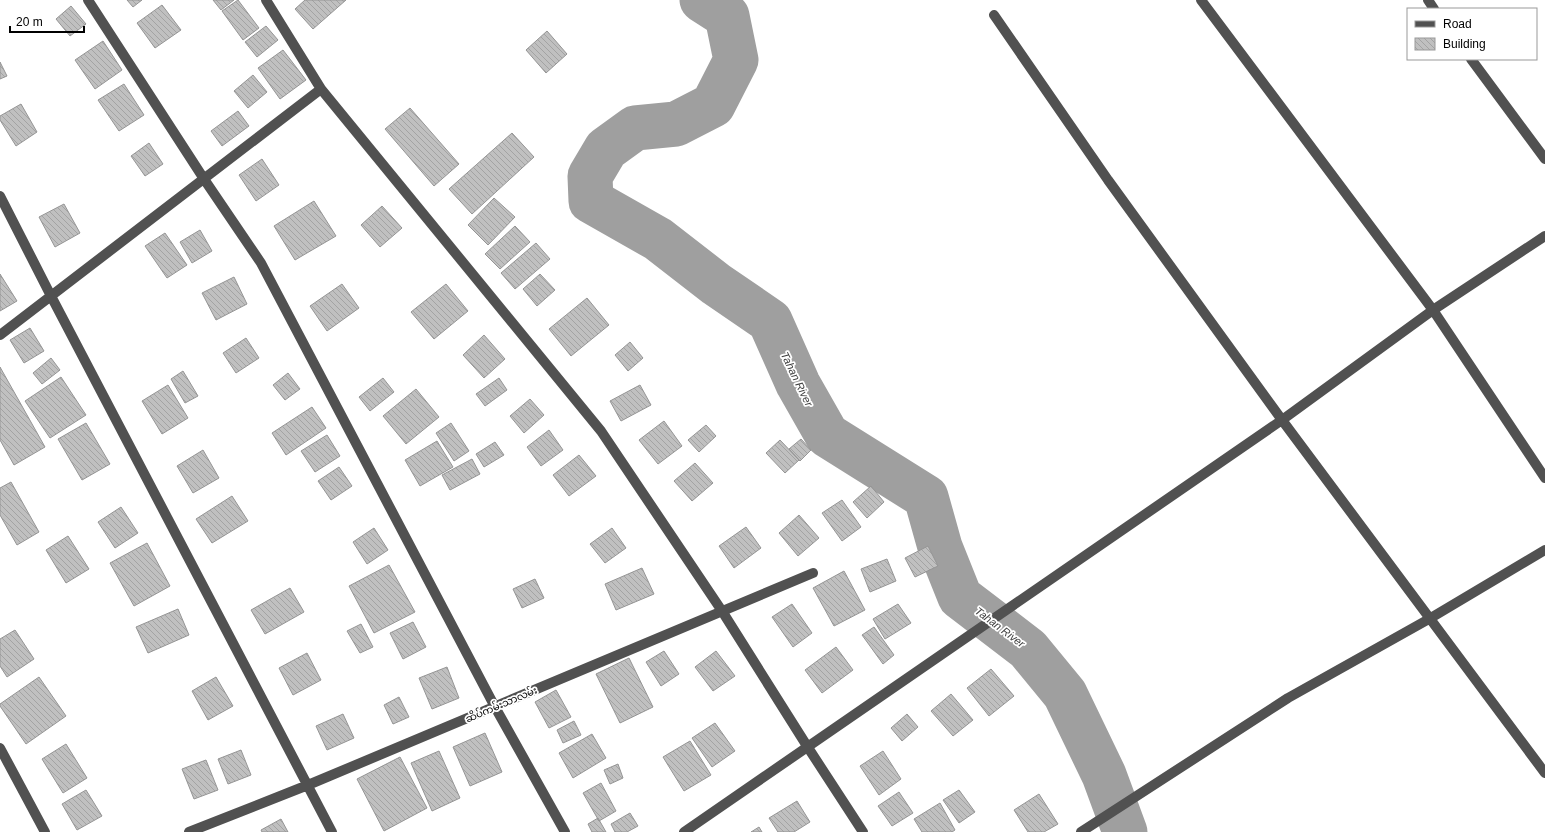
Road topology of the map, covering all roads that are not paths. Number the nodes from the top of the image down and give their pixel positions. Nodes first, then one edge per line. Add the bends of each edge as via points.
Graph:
1 (88, 0) edge
2 (266, 0) edge
3 (1201, 0) edge
4 (994, 15) dead end
5 (1472, 60) edge
6 (321, 89) junction
7 (1545, 159) edge
8 (204, 179) junction
9 (0, 196) edge
10 (1545, 236) edge
11 (51, 296) junction
12 (1433, 310) junction
13 (0, 335) edge
14 (1282, 420) junction
15 (1545, 478) edge
16 (1545, 550) edge
17 (813, 573) dead end
18 (722, 611) junction
19 (1429, 619) junction
20 (495, 707) junction
21 (807, 746) junction
22 (0, 748) edge
23 (1545, 773) edge
24 (308, 785) junction
25 (45, 832) edge
26 (189, 832) edge
27 (332, 832) edge
28 (565, 832) edge
29 (684, 832) edge
30 (863, 832) edge
31 (1081, 832) edge

1 - 8 street
2 - 6 street
3 - 12 street
4 - 14 street via 1112,187
5 - 7 street
6 - 8 street
6 - 18 street via 601,431
8 - 11 street
8 - 20 street via 261,263
9 - 11 street
10 - 12 street
11 - 13 street
11 - 24 street
12 - 14 street
12 - 15 street
14 - 19 street
14 - 21 street
16 - 19 street
17 - 18 street, ဆိပ်ကမ်းသာလမ်း
18 - 20 street, ဆိပ်ကမ်းသာလမ်း
18 - 21 street
19 - 23 street
19 - 31 street via 1288,698
20 - 24 street, ဆိပ်ကမ်းသာလမ်း
20 - 28 street
21 - 29 street
21 - 30 street
22 - 25 street
24 - 26 street, ဆိပ်ကမ်းသာလမ်း
24 - 27 street

